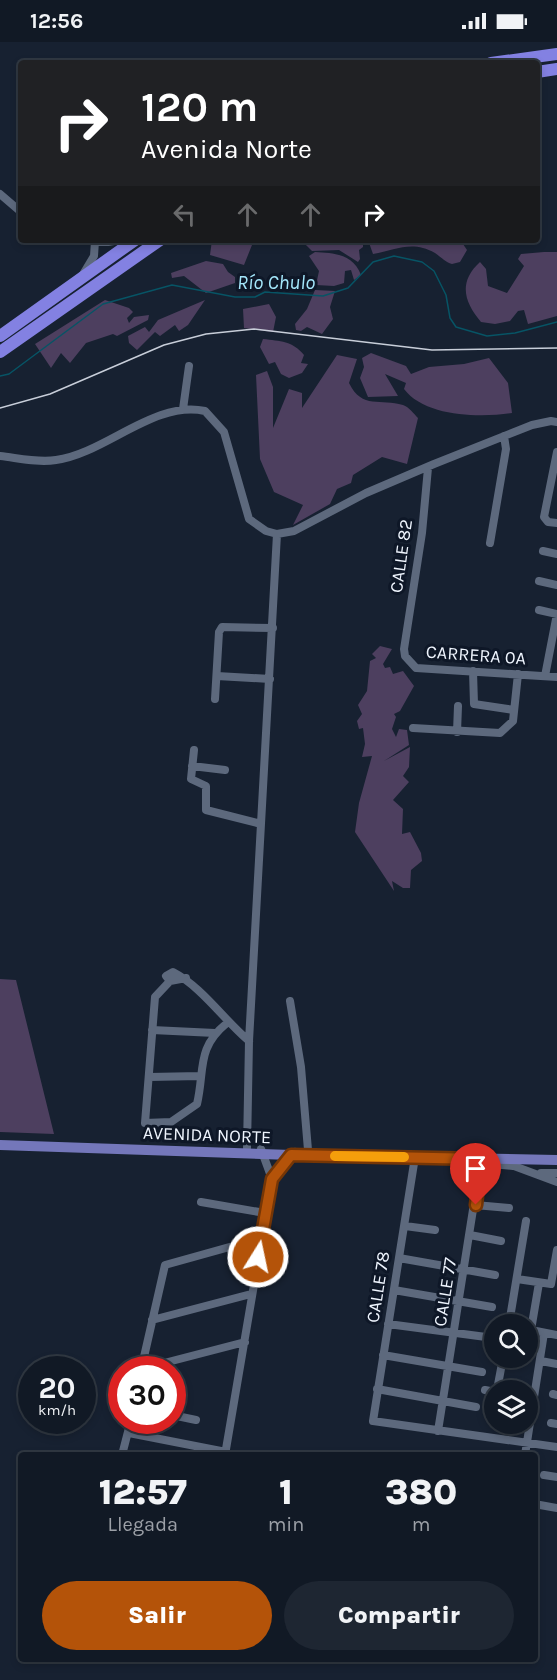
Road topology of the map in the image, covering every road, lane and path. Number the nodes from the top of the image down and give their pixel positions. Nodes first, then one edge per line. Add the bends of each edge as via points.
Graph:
1 (557, 54) edge
2 (513, 60) edge
3 (557, 69) edge
4 (540, 72) edge
5 (0, 194) edge
6 (18, 209) edge
7 (91, 243) edge
8 (131, 243) edge
9 (156, 243) edge
10 (82, 278) junction
11 (0, 336) edge
12 (0, 352) edge
13 (189, 366) dead end
14 (183, 409) junction
15 (557, 422) edge
16 (504, 436) junction
17 (557, 452) edge
18 (0, 456) edge
19 (431, 466) junction
20 (557, 523) edge
21 (277, 534) junction
22 (490, 543) dead end
23 (543, 551) dead end
24 (557, 554) edge
25 (539, 581) dead end
26 (557, 585) edge
27 (539, 610) dead end
28 (557, 614) edge
29 (273, 628) junction
30 (405, 649) joint
31 (473, 671) junction
32 (518, 674) junction
33 (217, 676) junction
34 (545, 676) junction
35 (557, 677) edge
36 (270, 680) junction
37 (215, 699) dead end
38 (458, 706) dead end
39 (514, 710) junction
40 (413, 728) dead end
41 (457, 732) junction
42 (194, 750) dead end
43 (192, 766) junction
44 (225, 770) dead end
45 (261, 824) junction
46 (290, 1001) dead end
47 (227, 1023) junction
48 (152, 1030) junction
49 (214, 1033) junction
50 (249, 1041) junction
51 (200, 1076) junction
52 (149, 1077) junction
53 (0, 1140) edge
54 (0, 1145) edge
55 (247, 1148) junction
56 (262, 1151) junction
57 (299, 1152) junction
58 (557, 1155) edge
59 (415, 1157) junction
60 (504, 1159) junction
61 (557, 1160) edge
62 (481, 1161) junction
63 (514, 1166) junction
64 (534, 1173) junction
65 (557, 1173) edge
66 (272, 1179) junction
67 (557, 1182) edge
68 (201, 1202) dead end
69 (476, 1205) junction
70 (509, 1208) dead end
71 (266, 1213) junction
72 (526, 1221) dead end
73 (405, 1226) junction
74 (435, 1230) dead end
75 (470, 1235) junction
76 (262, 1238) junction
77 (501, 1241) dead end
78 (557, 1250) edge
79 (399, 1258) junction
80 (466, 1269) junction
81 (495, 1275) dead end
82 (517, 1279) junction
83 (539, 1283) junction
84 (394, 1290) junction
85 (251, 1294) junction
86 (460, 1301) junction
87 (492, 1307) dead end
88 (511, 1314) edge
89 (152, 1320) junction
90 (388, 1324) junction
91 (544, 1333) junction
92 (455, 1334) junction
93 (557, 1335) edge
94 (484, 1337) edge
95 (245, 1342) junction
96 (383, 1355) junction
97 (144, 1356) edge
98 (186, 1357) edge
99 (541, 1361) junction
100 (557, 1364) edge
101 (449, 1366) junction
102 (482, 1372) dead end
103 (377, 1389) junction
104 (445, 1399) junction
105 (476, 1407) dead end
106 (186, 1418) edge
107 (196, 1420) dead end
108 (438, 1431) junction
109 (129, 1434) edge
110 (134, 1434) edge
111 (526, 1443) junction
112 (557, 1447) edge
113 (123, 1452) edge
114 (217, 1452) edge
115 (226, 1452) edge
116 (525, 1452) edge
117 (544, 1475) dead end
118 (557, 1478) edge
119 (540, 1505) dead end
120 (557, 1508) edge

1 - 2 highway
3 - 4 highway
5 - 6 street
7 - 10 street via 94,256
8 - 10 highway
9 - 12 highway
10 - 11 highway
13 - 14 street
14 - 18 street via 83,453 55,460
14 - 21 street via 204,411 218,423 224,432 246,514 253,523
15 - 16 street via 532,425
16 - 19 street
16 - 22 street via 506,449
17 - 20 street via 546,520
19 - 21 street via 366,493 294,531
19 - 30 street, CALLE 82
21 - 29 street
23 - 24 street
25 - 26 street
27 - 28 street
28 - 34 street
29 - 33 street via 222,627
29 - 36 street
30 - 31 street, CARRERA 0A via 405,656 416,668
31 - 32 street, CARRERA 0A
31 - 39 street via 474,704
32 - 34 street, CARRERA 0A
32 - 39 street
33 - 36 street
33 - 37 street
34 - 35 street, CARRERA 0A
36 - 45 street
38 - 41 street
39 - 41 street via 510,726 500,733
40 - 41 street
42 - 43 street
43 - 44 street
43 - 45 street via 191,780 206,788 207,811
45 - 50 street
46 - 57 street via 301,1067
47 - 48 street via 186,978 170,981 155,997
47 - 49 street
47 - 50 street
48 - 49 street
48 - 52 street
49 - 51 street via 201,1059
50 - 55 street
51 - 52 street
51 - 52 street via 197,1104 171,1122 145,1123
53 - 55 main road, AVENIDA NORTE
54 - 56 main road, AVENIDA NORTE
55 - 56 main road, AVENIDA NORTE
56 - 57 main road, AVENIDA NORTE
56 - 66 street
57 - 58 main road, AVENIDA NORTE
57 - 59 main road, AVENIDA NORTE
57 - 66 street
59 - 62 main road, AVENIDA NORTE
59 - 73 street, CALLE 78
60 - 61 main road, AVENIDA NORTE
60 - 62 main road, AVENIDA NORTE
60 - 63 street
62 - 63 street
62 - 69 street, CALLE 77
63 - 64 street
64 - 65 street
64 - 67 street
66 - 71 street
68 - 71 street
69 - 70 street
69 - 75 street, CALLE 77
71 - 76 street
72 - 82 street
73 - 74 street
73 - 79 street, CALLE 78
75 - 77 street
75 - 80 street, CALLE 77
76 - 85 street
76 - 89 street via 165,1265
78 - 83 street via 551,1284
79 - 80 street
79 - 84 street, CALLE 78
80 - 81 street
80 - 86 street, CALLE 77
82 - 83 street
82 - 88 street
83 - 91 street via 531,1330
84 - 86 street
84 - 90 street, CALLE 78
85 - 89 street
85 - 95 street
86 - 87 street
86 - 92 street, CALLE 77
89 - 97 street
90 - 92 street
90 - 96 street, CALLE 78
91 - 93 street
91 - 99 street
92 - 94 street
92 - 101 street, CALLE 77
95 - 98 street
95 - 115 street
96 - 101 street
96 - 103 street, CALLE 78
99 - 100 street
99 - 111 street
101 - 102 street
101 - 104 street, CALLE 77
103 - 104 street
103 - 108 street, CALLE 78 via 373,1421
104 - 105 street
104 - 108 street, CALLE 77
106 - 107 street
108 - 111 street
109 - 113 street
110 - 114 street
111 - 112 street
111 - 116 street
117 - 118 street
119 - 120 street

